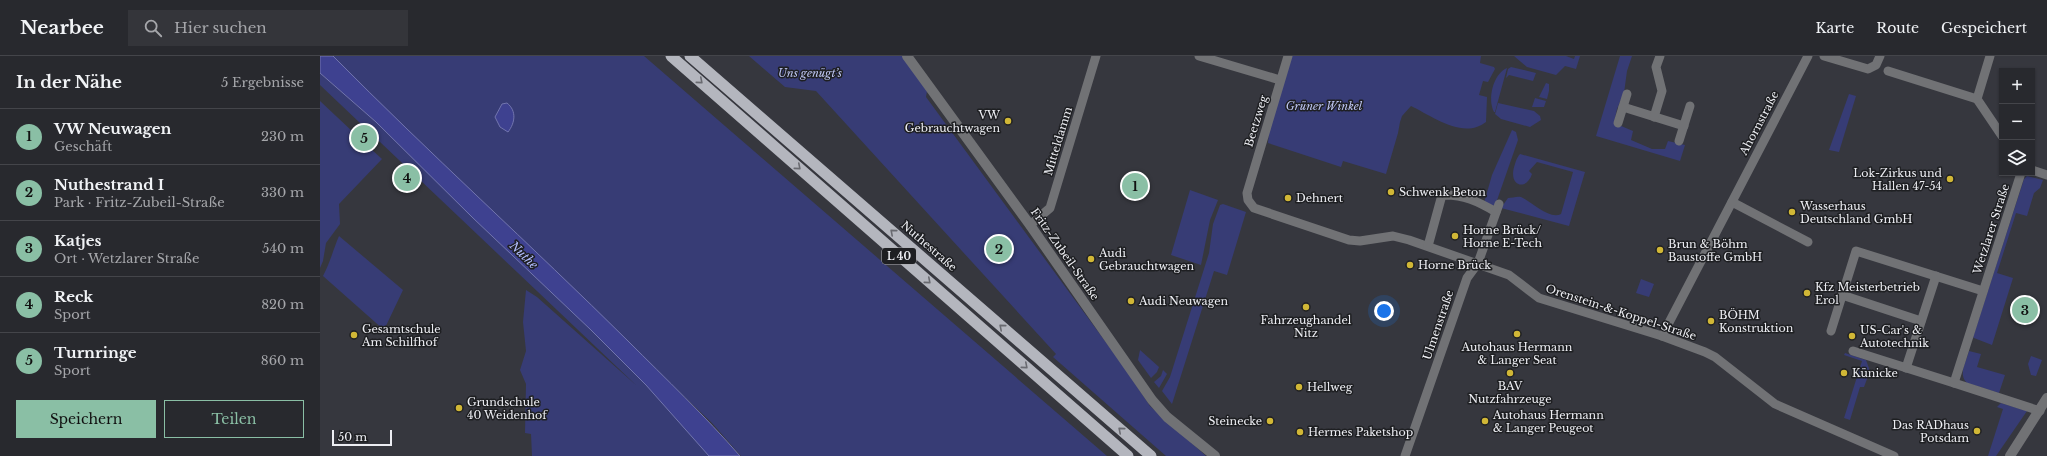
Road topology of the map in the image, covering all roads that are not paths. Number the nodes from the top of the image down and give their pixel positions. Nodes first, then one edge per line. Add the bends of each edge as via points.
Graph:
1 (671, 56) edge
2 (690, 56) edge
3 (907, 56) edge
4 (1096, 56) edge
5 (1199, 56) edge
6 (1288, 56) edge
7 (1660, 56) edge
8 (1808, 56) edge
9 (1824, 56) edge
10 (1880, 56) edge
11 (1990, 56) edge
12 (1888, 71) dead end
13 (1280, 80) junction
14 (1627, 94) dead end
15 (1978, 99) junction
16 (1690, 106) dead end
17 (1623, 107) junction
18 (1654, 117) junction
19 (1618, 123) dead end
20 (1684, 126) junction
21 (1999, 131) edge
22 (1679, 141) dead end
23 (2035, 171) edge
24 (2047, 175) edge
25 (2020, 176) edge
26 (1247, 193) joint
27 (1732, 202) junction
28 (1030, 225) junction
29 (1808, 242) dead end
30 (1428, 246) junction
31 (1478, 263) junction
32 (1936, 276) junction
33 (1983, 291) junction
34 (1842, 296) junction
35 (1921, 321) junction
36 (1831, 331) dead end
37 (1662, 336) junction
38 (1853, 351) dead end
39 (1906, 368) junction
40 (1954, 383) junction
41 (2047, 398) edge
42 (2040, 411) junction
43 (1128, 456) edge
44 (1151, 456) edge
45 (1215, 456) edge
46 (1405, 456) edge
47 (1894, 456) edge
48 (2010, 456) edge

1 -> 43 highway, L 40
44 -> 2 highway, Nuthestraße / L 40
3 - 28 street, Fritz-Zubeil-Straße
4 - 28 street, Mitteldamm via 1050,208
5 - 13 street
6 - 13 street, Beetzweg
7 - 18 street via 1656,67 1662,91
8 - 27 street, Ahornstraße
9 - 10 street via 1868,69 1876,65
11 - 15 street
12 - 15 street
13 - 26 street, Beetzweg
14 - 17 street
15 - 21 street
16 - 20 street
17 - 18 street
17 - 19 street
18 - 20 street
20 - 22 street
23 - 24 street
25 - 33 street, Wetzlarer Straße
26 - 30 street, Orenstein-&-Koppel-Straße via 1248,200 1254,208 1334,237 1360,241 1393,236
27 - 29 street
27 - 37 street, Ahornstraße
28 - 45 street, Fritz-Zubeil-Straße via 1152,400 1167,417
30 - 31 street, Orenstein-&-Koppel-Straße
30 - 31 street, Ulmenstraße via 1442,195 1455,194 1476,200 1498,208
31 - 37 street, Orenstein-&-Koppel-Straße via 1509,275 1539,298
31 - 46 street, Ulmenstraße via 1467,278
32 - 33 street, Wetzlarer Straße
32 - 34 street, Wetzlarer Straße via 1856,251
32 - 35 street
33 - 40 street, Wetzlarer Straße
34 - 35 street
34 - 36 street, Wetzlarer Straße
35 - 39 street
37 - 47 street, Orenstein-&-Koppel-Straße via 1716,357 1774,404
38 - 39 street
39 - 40 street
40 - 42 street
41 - 42 street
42 - 48 street

